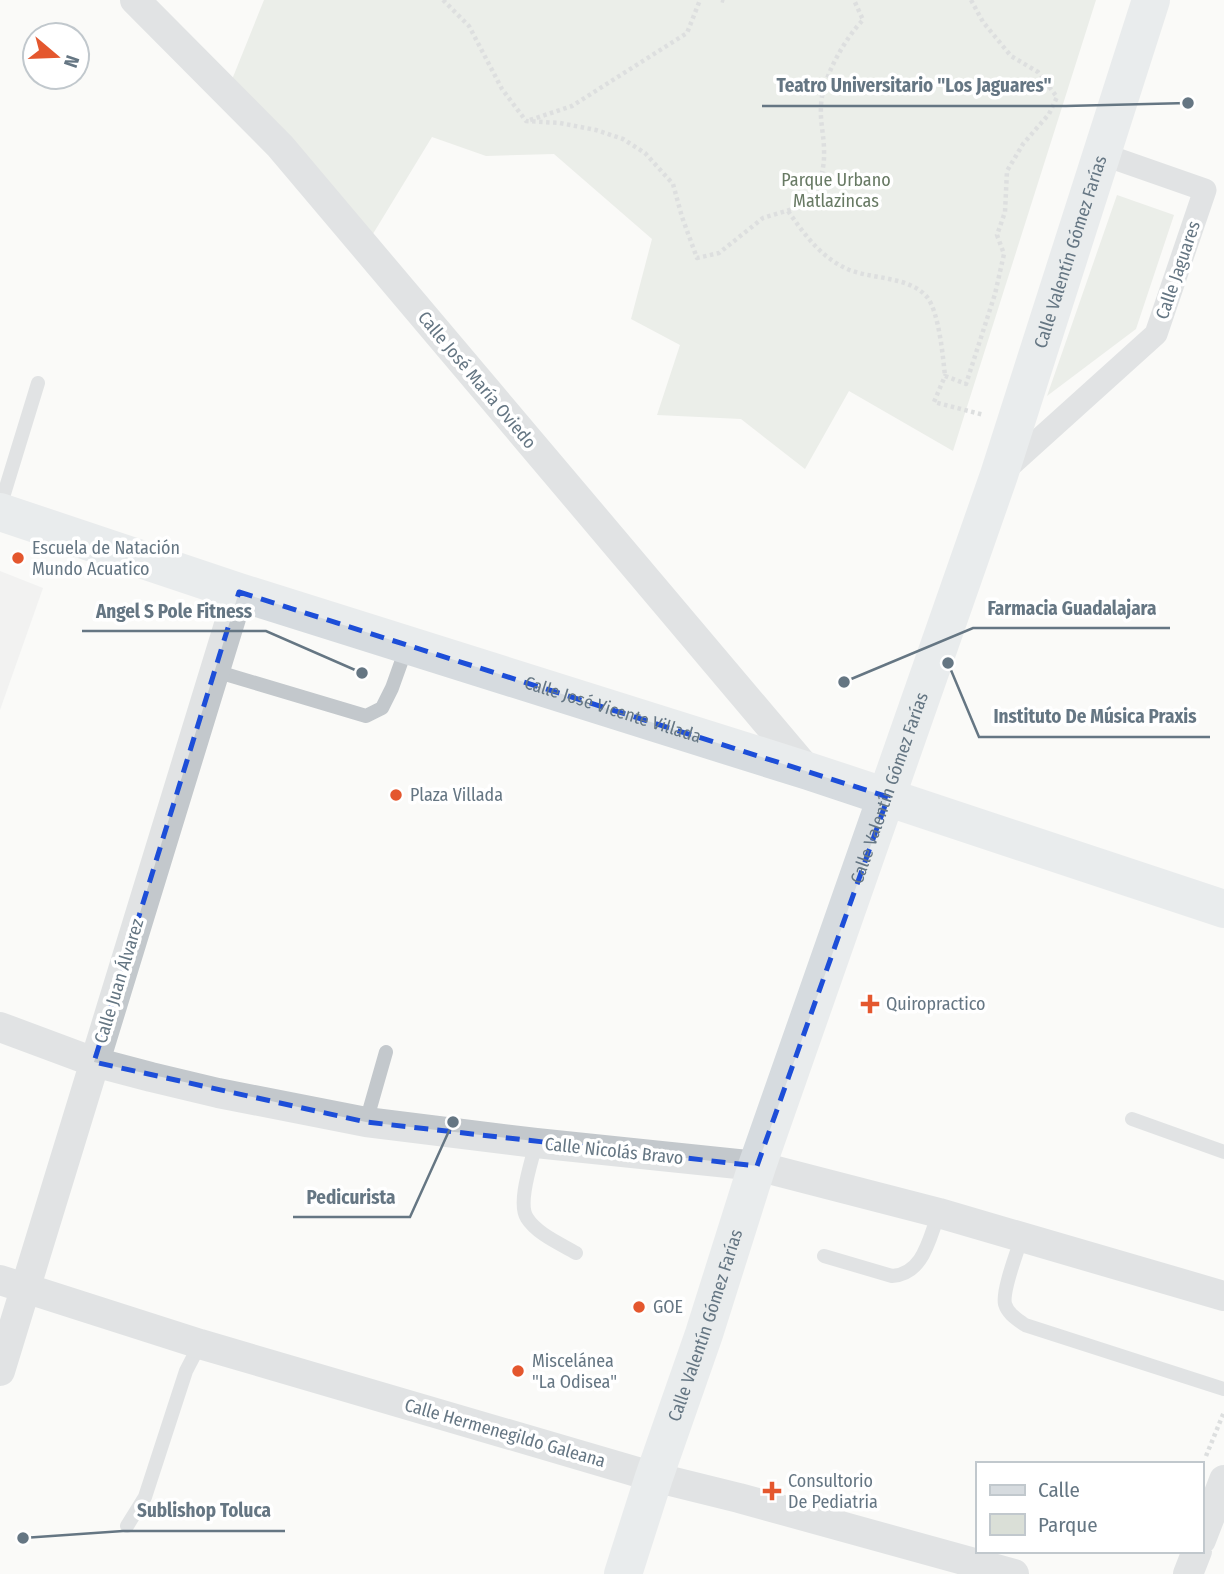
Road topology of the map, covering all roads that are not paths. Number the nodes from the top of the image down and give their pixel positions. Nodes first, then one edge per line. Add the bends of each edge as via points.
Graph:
1 (135, 0) edge
2 (1151, 0) edge
3 (1102, 154) junction
4 (38, 383) dead end
5 (999, 475) junction
6 (0, 509) edge
7 (239, 592) junction
8 (407, 645) junction
9 (215, 671) junction
10 (808, 771) junction
11 (888, 797) junction
12 (1224, 909) edge
13 (0, 1027) edge
14 (387, 1052) dead end
15 (94, 1062) junction
16 (1132, 1119) dead end
17 (366, 1122) junction
18 (536, 1143) junction
19 (1224, 1152) edge
20 (757, 1166) junction
21 (939, 1213) junction
22 (1021, 1237) junction
23 (576, 1253) dead end
24 (824, 1256) dead end
25 (13, 1284) edge
26 (1224, 1296) edge
27 (200, 1344) junction
28 (0, 1371) edge
29 (1224, 1389) edge
30 (1215, 1469) edge
31 (653, 1477) junction
32 (127, 1525) dead end
33 (1203, 1530) edge
34 (1196, 1553) edge
35 (957, 1566) edge
36 (623, 1574) edge
37 (1014, 1574) edge
38 (1188, 1574) edge

1 - 10 street, Calle José María Oviedo via 280,146
2 - 3 main road, Calle Valentín Gómez Farías
3 - 5 main road, Calle Valentín Gómez Farías
3 - 5 street, Calle Jaguares via 1205,190 1156,334
4 - 6 lane
5 - 11 main road, Calle Valentín Gómez Farías
6 - 7 main road, Calle José Vicente Villada
7 - 8 main road, Calle José Vicente Villada
7 - 9 street, Calle Juan Álvarez
8 - 9 lane via 382,708 366,716
8 - 10 main road, Calle José Vicente Villada
9 - 15 street, Calle Juan Álvarez
10 - 11 main road, Calle José Vicente Villada
11 - 12 main road, Calle José Vicente Villada
11 - 20 main road, Calle Valentín Gómez Farías
13 - 15 street, Calle Nicolás Bravo
14 - 17 lane
15 - 17 street, Calle Nicolás Bravo via 218,1093
15 - 25 street, Calle Juan Álvarez
16 - 19 lane
17 - 18 street, Calle Nicolás Bravo
18 - 20 street, Calle Nicolás Bravo
18 - 23 lane via 523,1204 525,1216
20 - 21 street, Calle Nicolás Bravo
20 - 31 main road, Calle Valentín Gómez Farías
21 - 22 street, Calle Nicolás Bravo
21 - 24 lane via 919,1262 902,1275
22 - 26 street, Calle Nicolás Bravo
22 - 29 lane via 1004,1303 1010,1314 1025,1325
25 - 27 street, Calle Hermenegildo Galeana
25 - 28 street, Calle Juan Álvarez
27 - 31 street, Calle Hermenegildo Galeana
27 - 32 lane via 145,1497
30 - 33 street
31 - 35 street, Calle Hermenegildo Galeana via 739,1498
31 - 36 main road, Calle Valentín Gómez Farías
34 - 38 street
35 - 37 street, Calle Hermenegildo Galeana

